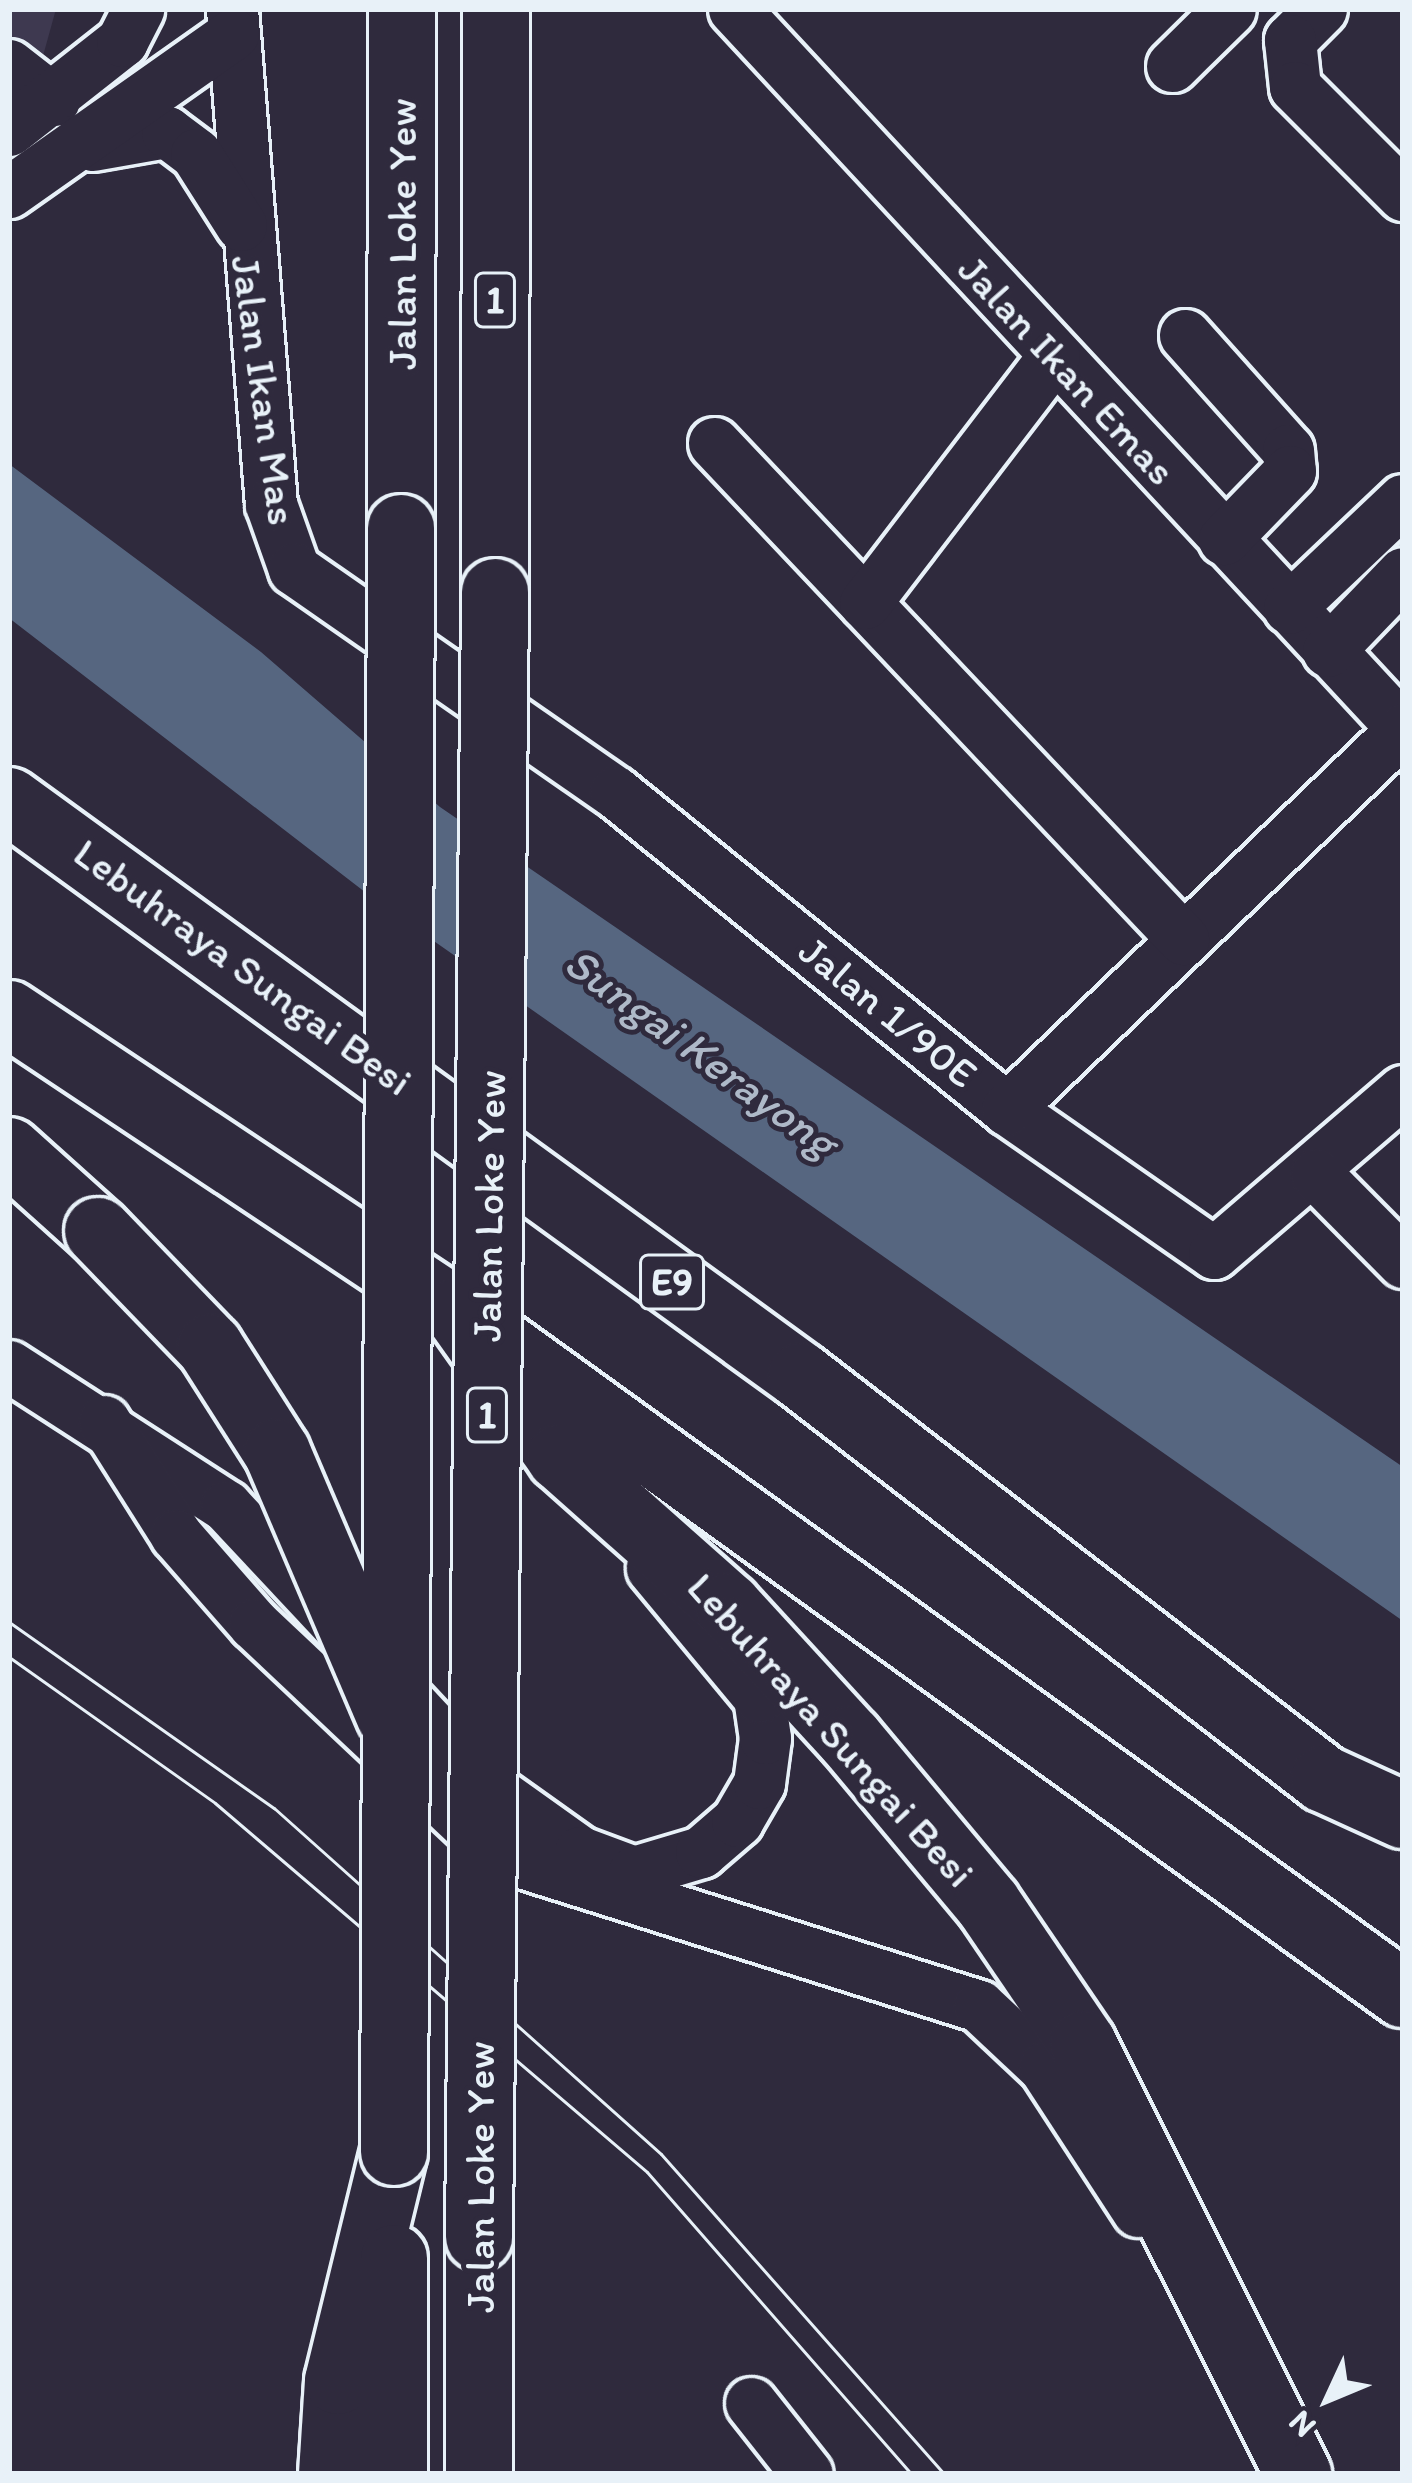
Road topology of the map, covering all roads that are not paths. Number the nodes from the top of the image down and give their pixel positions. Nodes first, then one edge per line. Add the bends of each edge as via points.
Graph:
1 (139, 9) edge
2 (402, 9) edge
3 (496, 9) edge
4 (734, 9) edge
5 (1230, 9) edge
6 (1321, 9) edge
7 (232, 22) edge
8 (9, 65) edge
9 (1172, 66) dead end
10 (54, 100) junction
11 (9, 130) edge
12 (69, 154) junction
13 (9, 192) edge
14 (1403, 195) edge
15 (241, 226) junction
16 (1185, 335) dead end
17 (1054, 356) junction
18 (714, 443) dead end
19 (1403, 500) edge
20 (1224, 539) junction
21 (1403, 573) edge
22 (865, 603) junction
23 (1289, 608) junction
24 (1328, 650) junction
25 (1403, 729) edge
26 (573, 770) joint
27 (9, 801) edge
28 (1183, 939) junction
29 (9, 1013) edge
30 (1403, 1091) edge
31 (1006, 1109) junction
32 (9, 1150) edge
33 (1316, 1174) junction
34 (1403, 1262) edge
35 (457, 1312) junction
36 (9, 1366) edge
37 (104, 1421) junction
38 (560, 1457) junction
39 (395, 1730) junction
40 (1324, 1779) junction
41 (1403, 1815) edge
42 (1403, 1840) edge
43 (1403, 1994) edge
44 (394, 2152) junction
45 (1263, 2399) junction
46 (751, 2403) dead end
47 (332, 2474) edge
48 (394, 2474) edge
49 (478, 2474) edge
50 (807, 2474) edge
51 (1298, 2474) edge

1 - 10 street via 122,41
2 - 39 highway, Jalan Loke Yew, bridge
3 - 49 highway, Jalan Loke Yew / 1, bridge
4 - 17 street, Jalan Ikan Emas
5 - 9 street
6 - 14 street via 1290,40 1295,87
7 - 12 street
7 - 15 street, Jalan Ikan Mas
8 - 10 street
10 - 11 street
12 - 13 street
12 - 15 street via 123,133 167,132 196,154
15 - 26 street, Jalan Ikan Mas via 271,504 294,569
16 - 20 street via 1288,450 1290,471
17 - 20 street, Jalan Ikan Emas
17 - 22 street
18 - 22 street
19 - 23 street
20 - 23 street, Jalan Ikan Emas
21 - 24 street
22 - 28 street
23 - 24 street, Jalan Ikan Emas
24 - 25 street, Jalan Ikan Emas
25 - 28 street, Jalan 1/90E
26 - 31 street, Jalan 1/90E via 615,792
27 - 40 highway, Lebuhraya Sungai Besi / E9 via 801,1376
28 - 31 street, Jalan 1/90E
29 - 35 highway, Lebuhraya Sungai Besi
30 - 33 street
31 - 33 street via 1214,1253
32 - 39 highway, bridge via 210,1347 277,1452
33 - 34 street
35 - 38 highway, Lebuhraya Sungai Besi
35 - 43 highway
36 - 37 street
37 - 38 street via 226,1506 489,1787 580,1852 634,1872 701,1852 736,1822 759,1783 759,1697
37 - 45 street via 176,1535 254,1624 500,1856 979,2006 1044,2067
38 - 45 highway, Lebuhraya Sungai Besi via 728,1606 988,1904 1083,2044
39 - 44 highway, Jalan Loke Yew, bridge
40 - 41 highway, Lebuhraya Sungai Besi / E9
40 - 42 highway
44 - 47 highway via 338,2381
44 - 48 highway, Jalan Loke Yew
45 - 51 highway, Lebuhraya Sungai Besi
46 - 50 street

